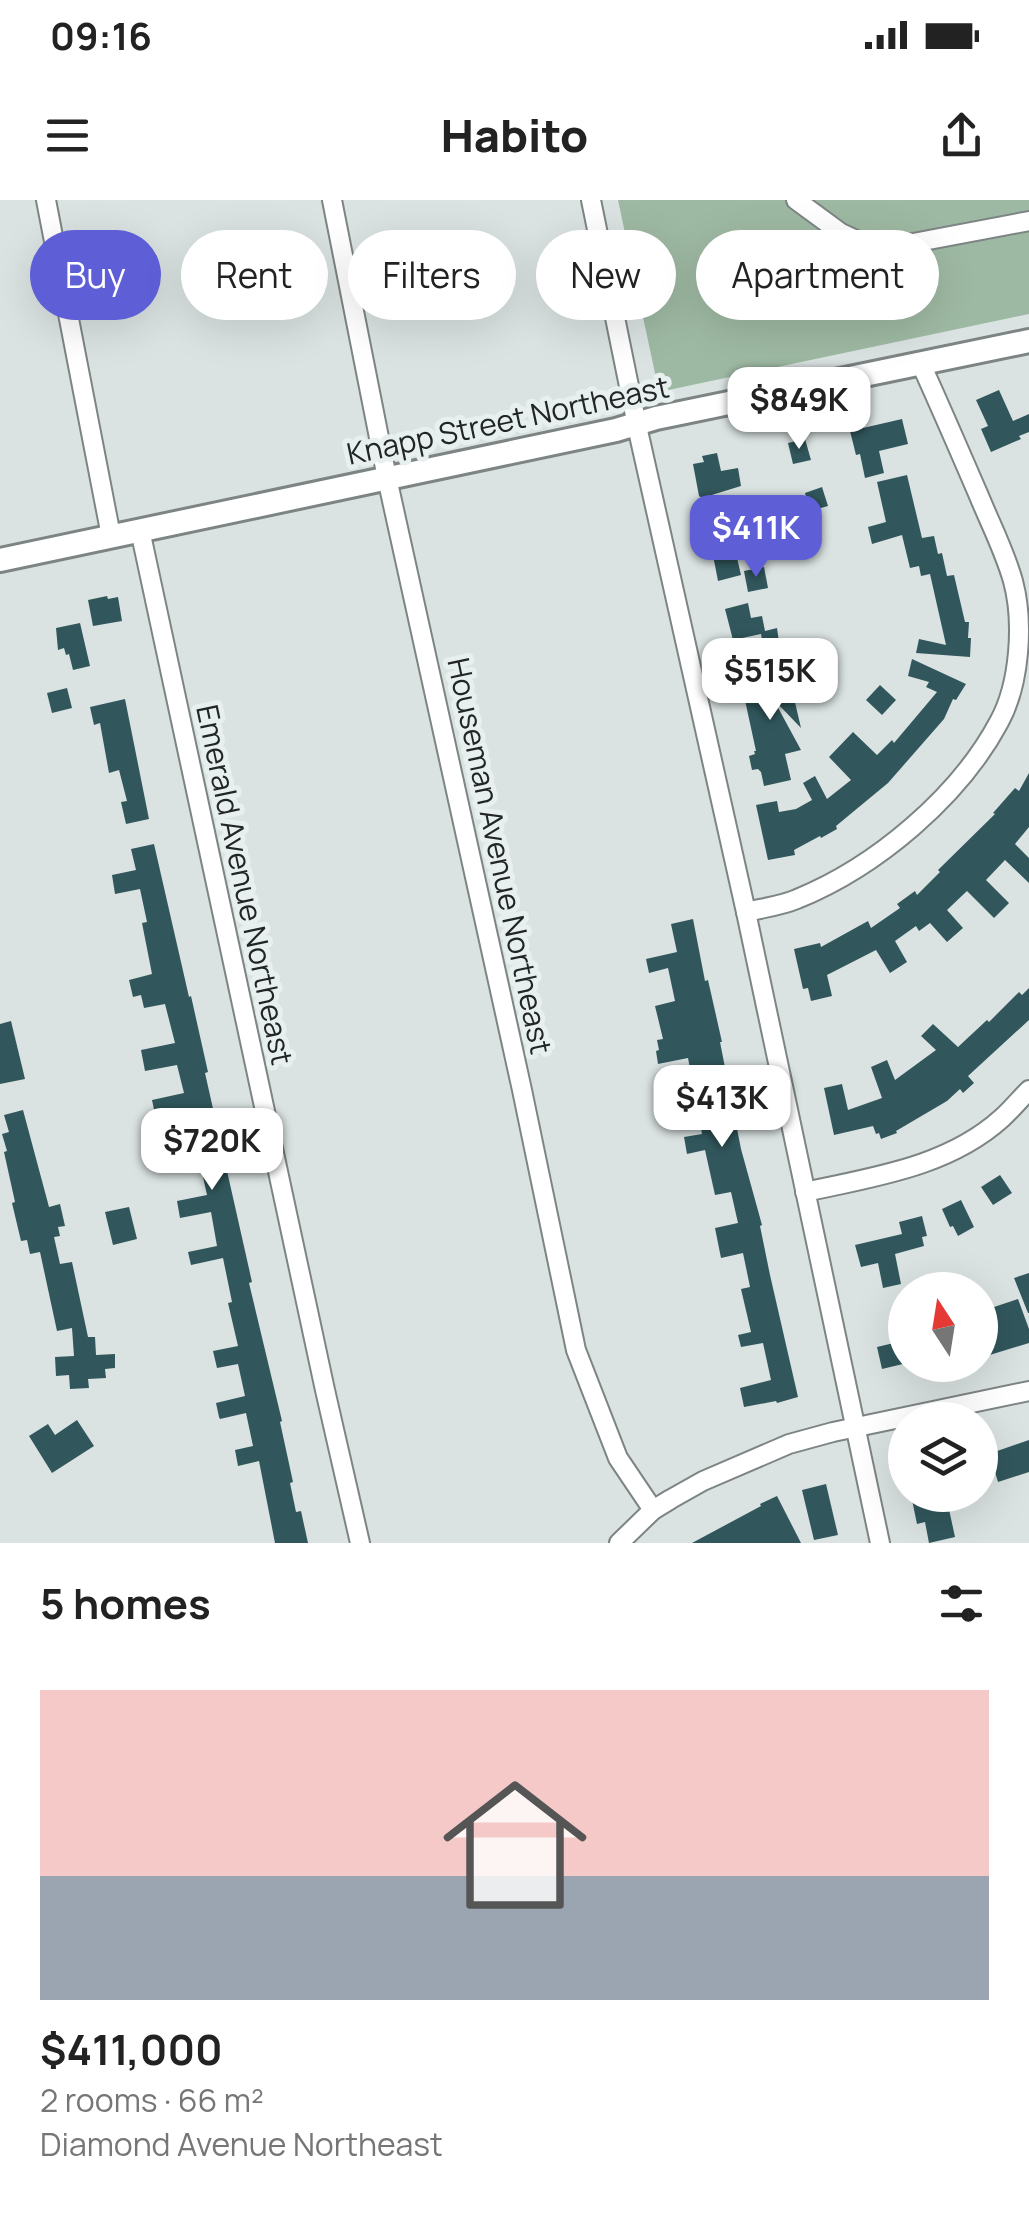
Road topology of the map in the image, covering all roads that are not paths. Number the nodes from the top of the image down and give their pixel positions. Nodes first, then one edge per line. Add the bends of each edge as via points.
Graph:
1 (46, 200) edge
2 (332, 200) edge
3 (591, 200) edge
4 (796, 200) edge
5 (1029, 221) edge
6 (1029, 341) edge
7 (922, 364) junction
8 (637, 424) junction
9 (387, 478) junction
10 (140, 530) junction
11 (110, 536) junction
12 (0, 560) edge
13 (746, 912) junction
14 (1029, 1090) edge
15 (806, 1192) junction
16 (1029, 1391) edge
17 (855, 1428) junction
18 (653, 1510) junction
19 (360, 1543) edge
20 (619, 1543) edge
21 (880, 1543) edge

1 - 11 street
2 - 9 street, Houseman Avenue Northeast
3 - 8 street
4 - 5 street via 869,246
6 - 7 main road, Knapp Street Northeast
7 - 8 main road, Knapp Street Northeast
7 - 13 street via 1013,581 1017,668 1010,694 975,760 905,833 855,870 795,900
8 - 9 main road, Knapp Street Northeast
8 - 13 street
9 - 10 main road, Knapp Street Northeast
9 - 18 street, Houseman Avenue Northeast via 576,1350 618,1458
10 - 11 main road, Knapp Street Northeast
10 - 19 street, Emerald Avenue Northeast
11 - 12 main road, Knapp Street Northeast
13 - 15 street
14 - 15 street via 1001,1119 946,1154
15 - 17 street
16 - 17 street
17 - 18 street via 789,1444
17 - 21 street
18 - 20 street

